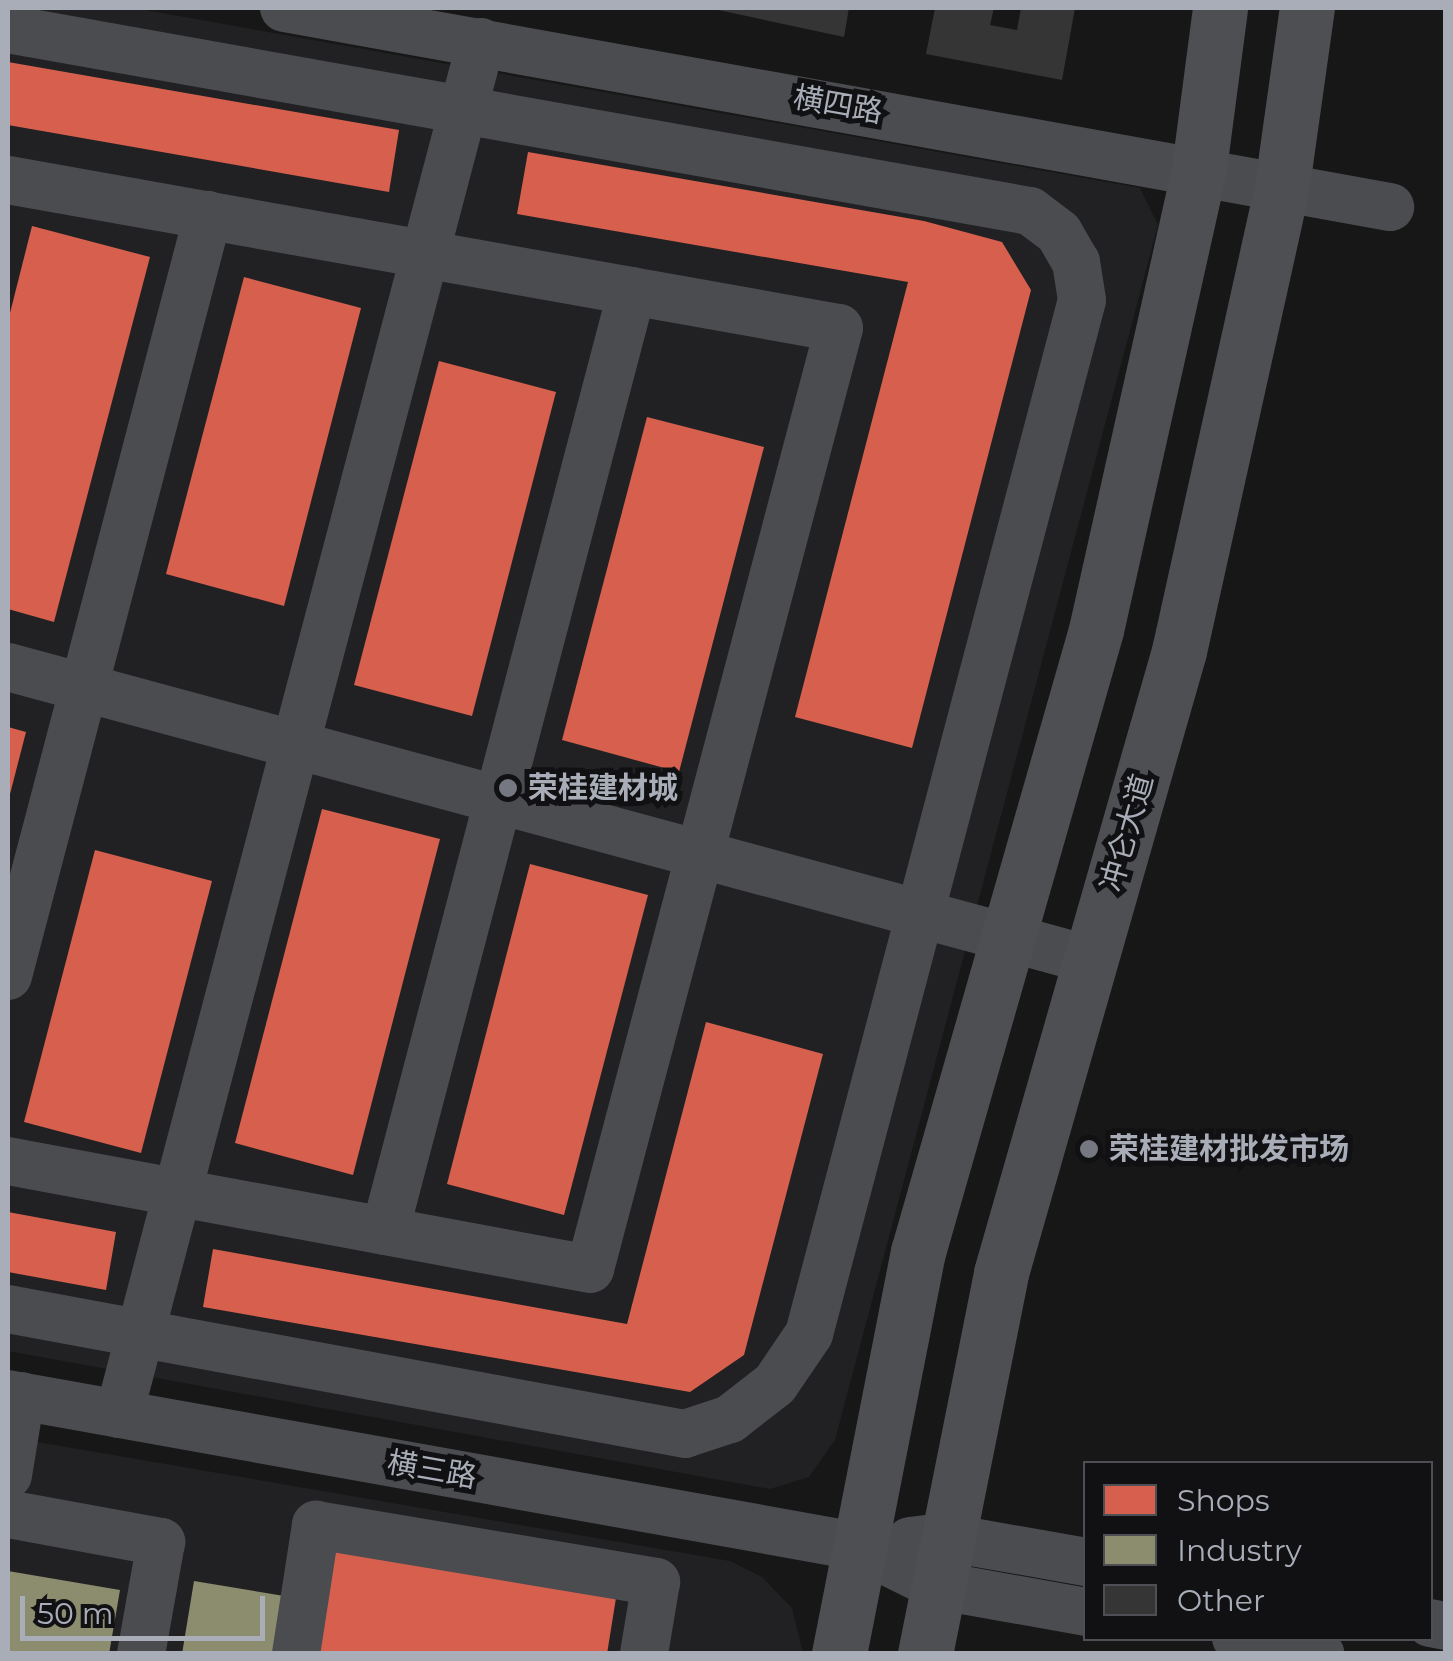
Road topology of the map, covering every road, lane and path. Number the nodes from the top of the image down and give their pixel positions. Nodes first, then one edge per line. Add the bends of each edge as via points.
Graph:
1 (284, 8) edge
2 (1220, 8) edge
3 (1307, 8) edge
4 (8, 29) edge
5 (481, 42) junction
6 (463, 110) junction
7 (1198, 168) junction
8 (8, 180) edge
9 (1282, 185) junction
10 (1390, 207) dead end
11 (208, 216) junction
12 (425, 254) junction
13 (632, 291) junction
14 (8, 668) edge
15 (84, 688) junction
16 (296, 745) junction
17 (498, 800) junction
18 (700, 854) junction
19 (920, 914) junction
20 (1008, 938) junction
21 (1091, 960) junction
22 (8, 976) edge
23 (8, 1161) edge
24 (178, 1193) junction
25 (384, 1231) junction
26 (8, 1308) edge
27 (141, 1333) junction
28 (14, 1395) edge
29 (119, 1414) junction
30 (8, 1475) edge
31 (8, 1514) edge
32 (856, 1546) junction
33 (940, 1561) junction
34 (1083, 1562) edge
35 (1083, 1611) edge
36 (1252, 1641) edge
37 (141, 1654) edge
38 (296, 1654) edge
39 (644, 1654) edge
40 (839, 1654) edge
41 (925, 1654) edge
42 (1320, 1654) edge

1 - 5 street, 横四路
2 - 7 main road
3 - 9 main road, 冲仑大道
4 - 6 street
5 - 6 street
5 - 7 street, 横四路
6 - 12 street
6 - 19 street via 1030,211 1059,233 1076,262 1082,300
7 - 9 street, 横四路
7 - 20 main road via 1096,630
8 - 11 street
9 - 10 street, 横四路
9 - 21 main road, 冲仑大道 via 1179,652
11 - 12 street
11 - 15 street
12 - 13 street
12 - 16 street
13 - 17 street
13 - 18 street via 839,328
14 - 15 street
15 - 16 street
15 - 22 street
16 - 17 street
16 - 24 street
17 - 18 street
17 - 25 street
18 - 19 street
18 - 25 street via 590,1269
19 - 20 street
19 - 27 street via 809,1334 775,1384 730,1419 685,1434
20 - 21 street
20 - 32 main road via 918,1252
21 - 33 main road, 冲仑大道 via 1001,1272
23 - 24 street
24 - 25 street
24 - 27 street
26 - 27 street
27 - 29 street
28 - 29 street, 横三路
28 - 30 street
29 - 32 street, 横三路
31 - 37 street via 161,1542
32 - 33 street, 横三路
32 - 40 main road
33 - 34 street, 横三路
33 - 35 street, 横三路
33 - 41 main road, 冲仑大道
36 - 42 street
38 - 39 street via 316,1525 656,1582

